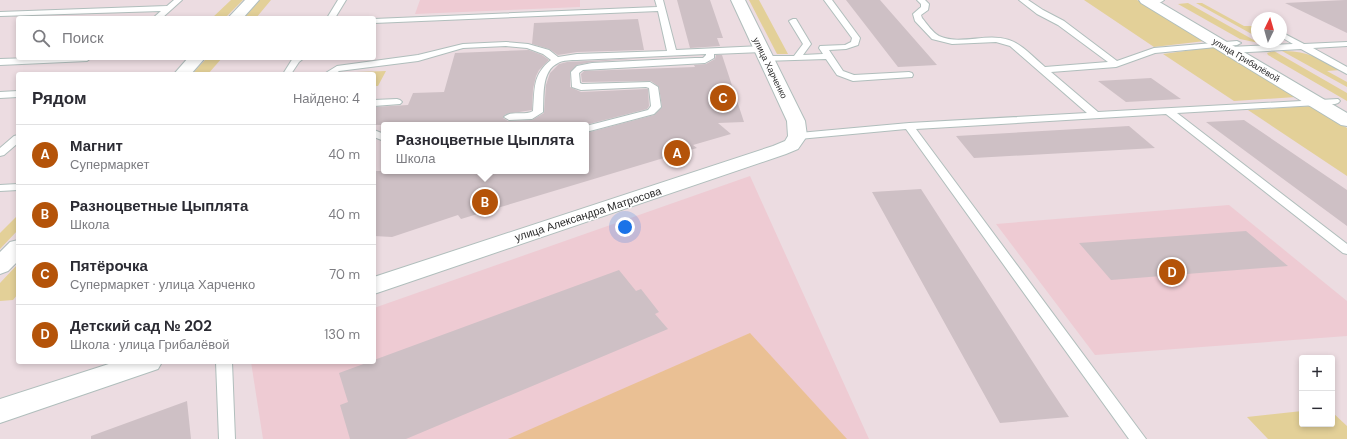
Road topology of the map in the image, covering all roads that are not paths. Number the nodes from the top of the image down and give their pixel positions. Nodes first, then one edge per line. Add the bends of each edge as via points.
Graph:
1 (178, 0) edge
2 (252, 0) edge
3 (342, 0) edge
4 (659, 0) edge
5 (738, 0) edge
6 (828, 0) edge
7 (921, 0) edge
8 (1023, 0) edge
9 (1146, 0) edge
10 (1162, 0) edge
11 (111, 3) dead end
12 (169, 8) junction
13 (661, 9) junction
14 (102, 10) junction
15 (0, 14) edge
16 (94, 16) edge
17 (159, 16) edge
18 (237, 16) edge
19 (333, 16) edge
20 (376, 21) edge
21 (793, 21) dead end
22 (1287, 37) edge
23 (1347, 44) edge
24 (1305, 46) junction
25 (1233, 47) junction
26 (710, 51) junction
27 (672, 53) junction
28 (764, 54) junction
29 (829, 56) junction
30 (796, 58) junction
31 (25, 60) edge
32 (195, 60) edge
33 (296, 60) edge
34 (556, 60) junction
35 (0, 62) edge
36 (1116, 64) junction
37 (1043, 70) junction
38 (1347, 71) edge
39 (184, 72) edge
40 (288, 72) edge
41 (332, 72) edge
42 (909, 75) dead end
43 (16, 94) edge
44 (0, 95) edge
45 (397, 102) dead end
46 (1315, 102) junction
47 (376, 103) edge
48 (1341, 104) edge
49 (1168, 111) junction
50 (1095, 115) junction
51 (509, 117) dead end
52 (1347, 121) edge
53 (909, 126) junction
54 (589, 128) edge
55 (799, 136) junction
56 (16, 140) edge
57 (0, 153) edge
58 (16, 187) edge
59 (0, 188) edge
60 (16, 250) edge
61 (1347, 250) edge
62 (0, 266) edge
63 (376, 285) edge
64 (142, 364) edge
65 (224, 364) edge
66 (0, 411) edge
67 (227, 439) edge
68 (1138, 439) edge

1 - 12 lane
2 - 18 street
3 - 19 lane
4 - 13 lane
5 - 28 street, улица Харченко
6 - 29 lane via 856,38 855,43 846,47 823,48
7 - 37 lane via 925,8 917,14 918,19 935,37 952,42 1005,41 1013,44
8 - 36 lane via 1061,23
9 - 10 lane
9 - 25 street, улица Грибалёвой
10 - 25 street, улица Грибалёвой
11 - 14 lane
12 - 14 lane
12 - 17 lane
13 - 20 lane
13 - 27 lane
14 - 15 lane
14 - 16 lane
21 - 30 lane via 807,44
22 - 24 lane
23 - 24 lane
24 - 25 lane
24 - 38 lane
25 - 36 lane via 1154,51
25 - 46 street, улица Грибалёвой
25 - 48 street, улица Грибалёвой
26 - 27 lane
26 - 28 lane
26 - 54 lane via 711,56 706,60 580,68 575,72 575,85 581,87 647,84 653,87 656,107 651,112
27 - 34 lane
28 - 30 lane
28 - 55 street, улица Харченко via 796,120
29 - 30 lane
29 - 42 lane via 840,73 853,78
31 - 35 lane
32 - 39 street
33 - 40 lane
34 - 41 lane via 546,52 528,46 463,46 418,58 337,69
34 - 51 lane via 545,69 541,78 538,112 532,116
36 - 37 lane
37 - 50 lane
43 - 44 lane
45 - 47 lane
46 - 48 lane
46 - 49 lane
46 - 52 street, улица Грибалёвой
49 - 50 lane
49 - 61 lane
50 - 53 lane
53 - 55 lane
53 - 68 lane
55 - 63 street, улица Александра Матросова via 793,144 783,149
56 - 57 lane
58 - 59 lane
60 - 62 street
64 - 66 street
65 - 67 lane

